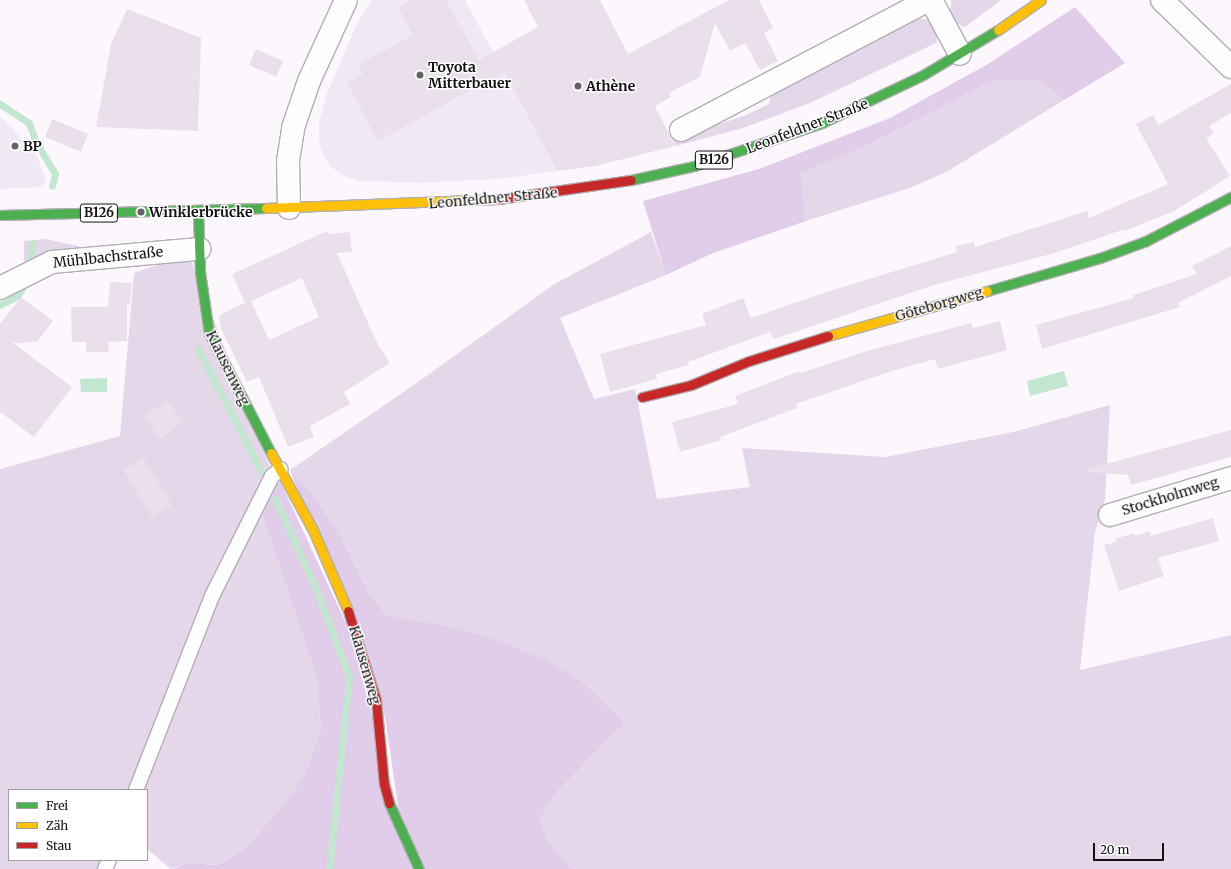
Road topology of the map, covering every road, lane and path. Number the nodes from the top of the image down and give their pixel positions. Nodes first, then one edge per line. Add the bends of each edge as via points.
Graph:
1 (346, 0) edge
2 (930, 0) edge
3 (1041, 0) edge
4 (1162, 0) edge
5 (960, 54) junction
6 (1229, 63) edge
7 (681, 130) dead end
8 (1231, 197) edge
9 (289, 208) junction
10 (198, 210) junction
11 (2, 213) edge
12 (199, 249) junction
13 (0, 288) edge
14 (642, 397) dead end
15 (281, 469) junction
16 (1231, 478) edge
17 (1110, 515) dead end
18 (136, 789) edge
19 (419, 869) edge

1 - 9 street via 309,82 293,128 288,161
2 - 5 street
2 - 7 street
3 - 5 street, Leonfeldner Straße / B126
4 - 6 street
5 - 9 street, Leonfeldner Straße / B126 via 866,104 822,122 743,152 657,175 587,189 516,198
8 - 14 street, Göteborgweg via 1146,241 1100,258 839,333 749,361 690,385
9 - 10 street, Leonfeldner Straße / B126
10 - 11 street, Leonfeldner Straße / B126
10 - 12 street, Klausenweg
12 - 13 street, Mühlbachstraße via 52,262
12 - 15 street, Klausenweg via 209,333 230,378
15 - 18 lane via 272,476 212,596
15 - 19 street, Klausenweg via 313,530 360,641 377,707 384,784 392,814
16 - 17 street, Stockholmweg

